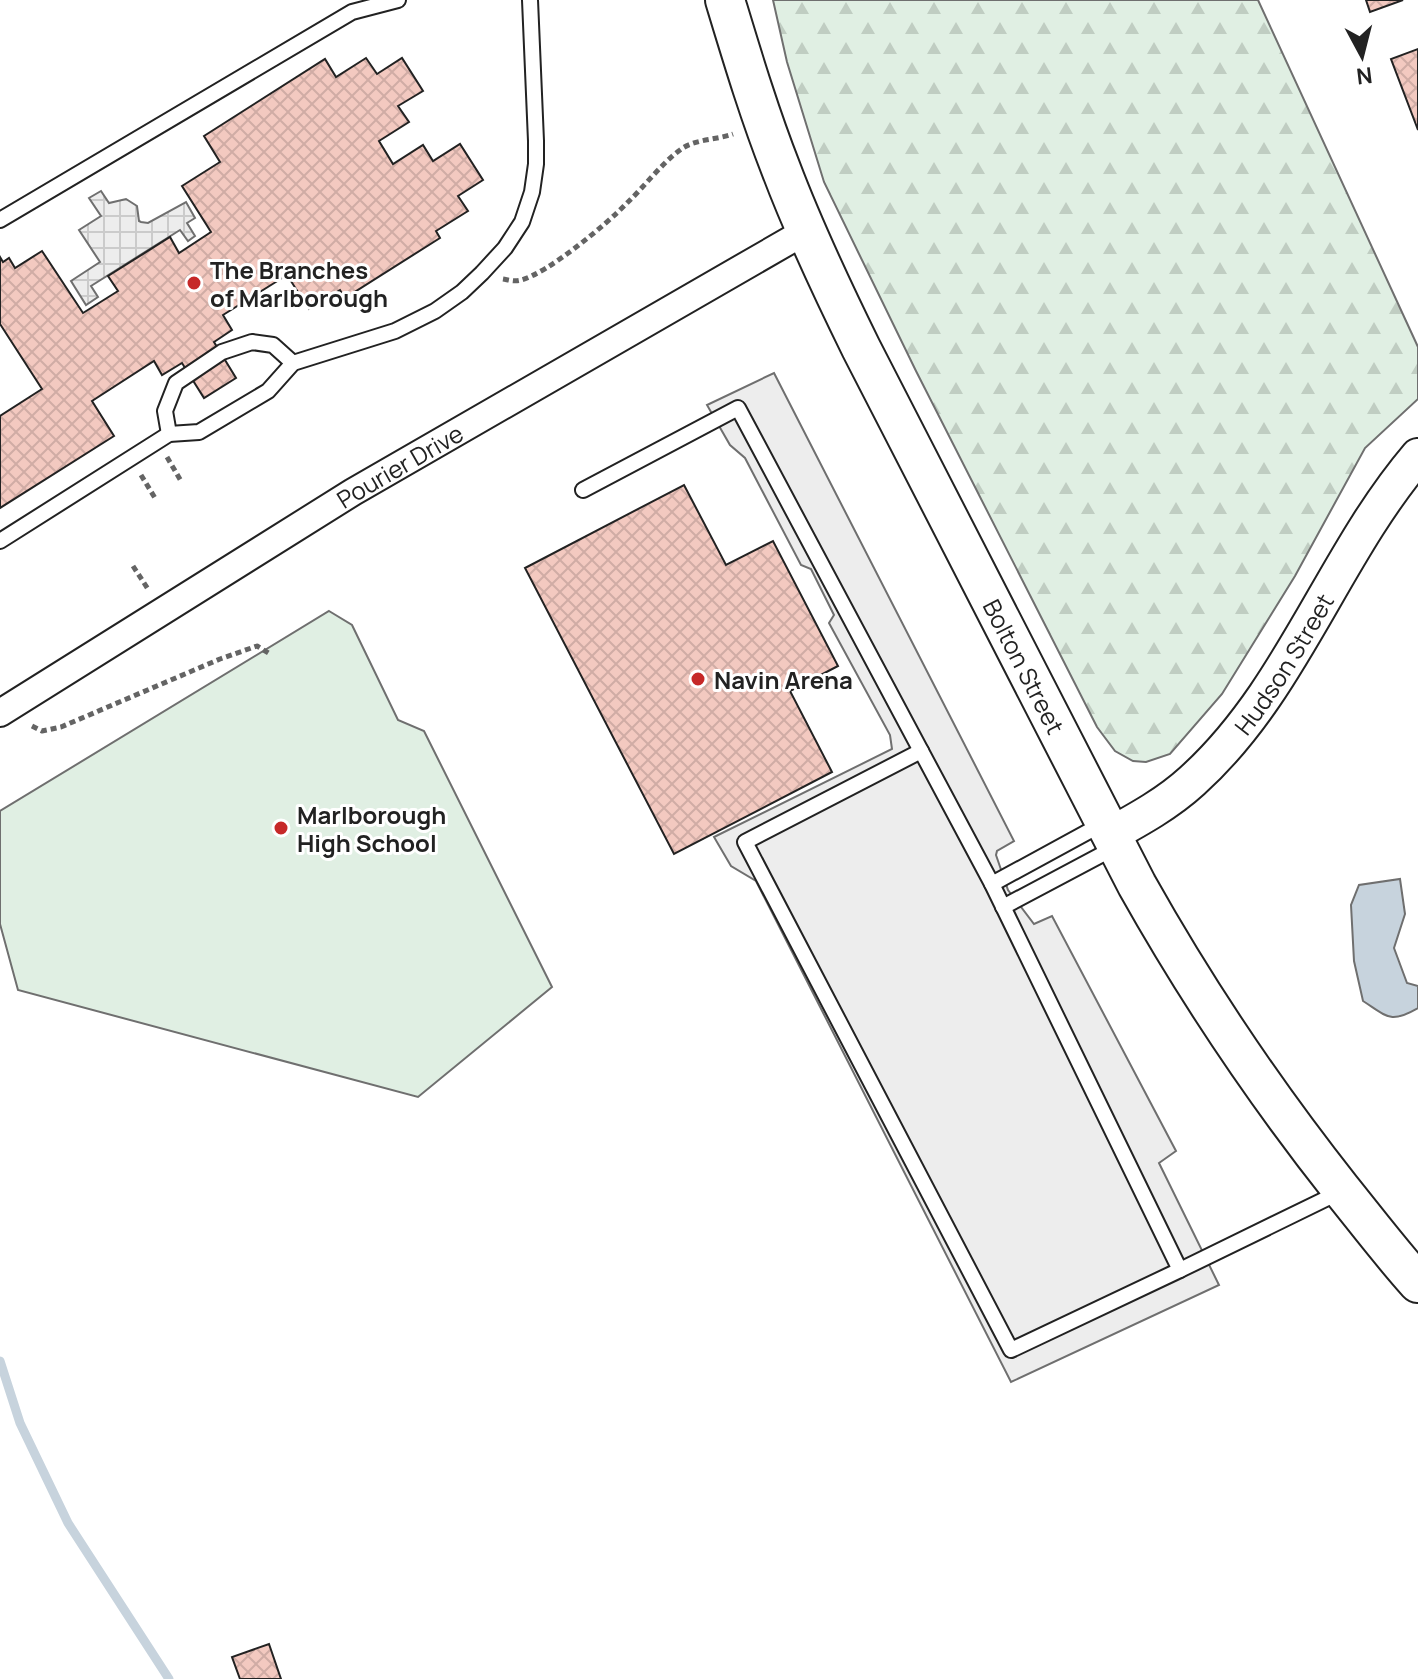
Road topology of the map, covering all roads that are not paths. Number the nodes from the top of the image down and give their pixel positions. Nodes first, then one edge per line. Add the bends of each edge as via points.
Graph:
1 (398, 0) edge
2 (530, 0) edge
3 (725, 0) edge
4 (0, 220) edge
5 (806, 231) junction
6 (293, 363) junction
7 (169, 434) junction
8 (1418, 456) edge
9 (583, 490) dead end
10 (0, 541) edge
11 (0, 713) edge
12 (921, 751) junction
13 (1110, 835) junction
14 (992, 884) junction
15 (1003, 907) junction
16 (1342, 1191) junction
17 (1180, 1270) junction
18 (1418, 1283) edge

1 - 4 lane via 352,12
2 - 6 lane via 536,164 522,222 482,273 435,311 395,331
3 - 5 main road, Bolton Street
5 - 11 street, Pourier Drive via 353,492
5 - 13 main road, Bolton Street
6 - 7 lane via 268,391 199,432
6 - 7 lane via 273,345 252,342 222,352 176,383 165,411
7 - 10 lane
8 - 13 street, Hudson Street via 1360,536 1284,668 1239,731 1191,782
9 - 12 lane via 738,408
12 - 14 lane
12 - 17 lane via 745,842 1011,1350
13 - 14 lane
13 - 15 lane
13 - 16 main road, Bolton Street via 1219,1021
14 - 15 lane
15 - 17 lane
16 - 17 lane
16 - 18 main road, Bolton Street

